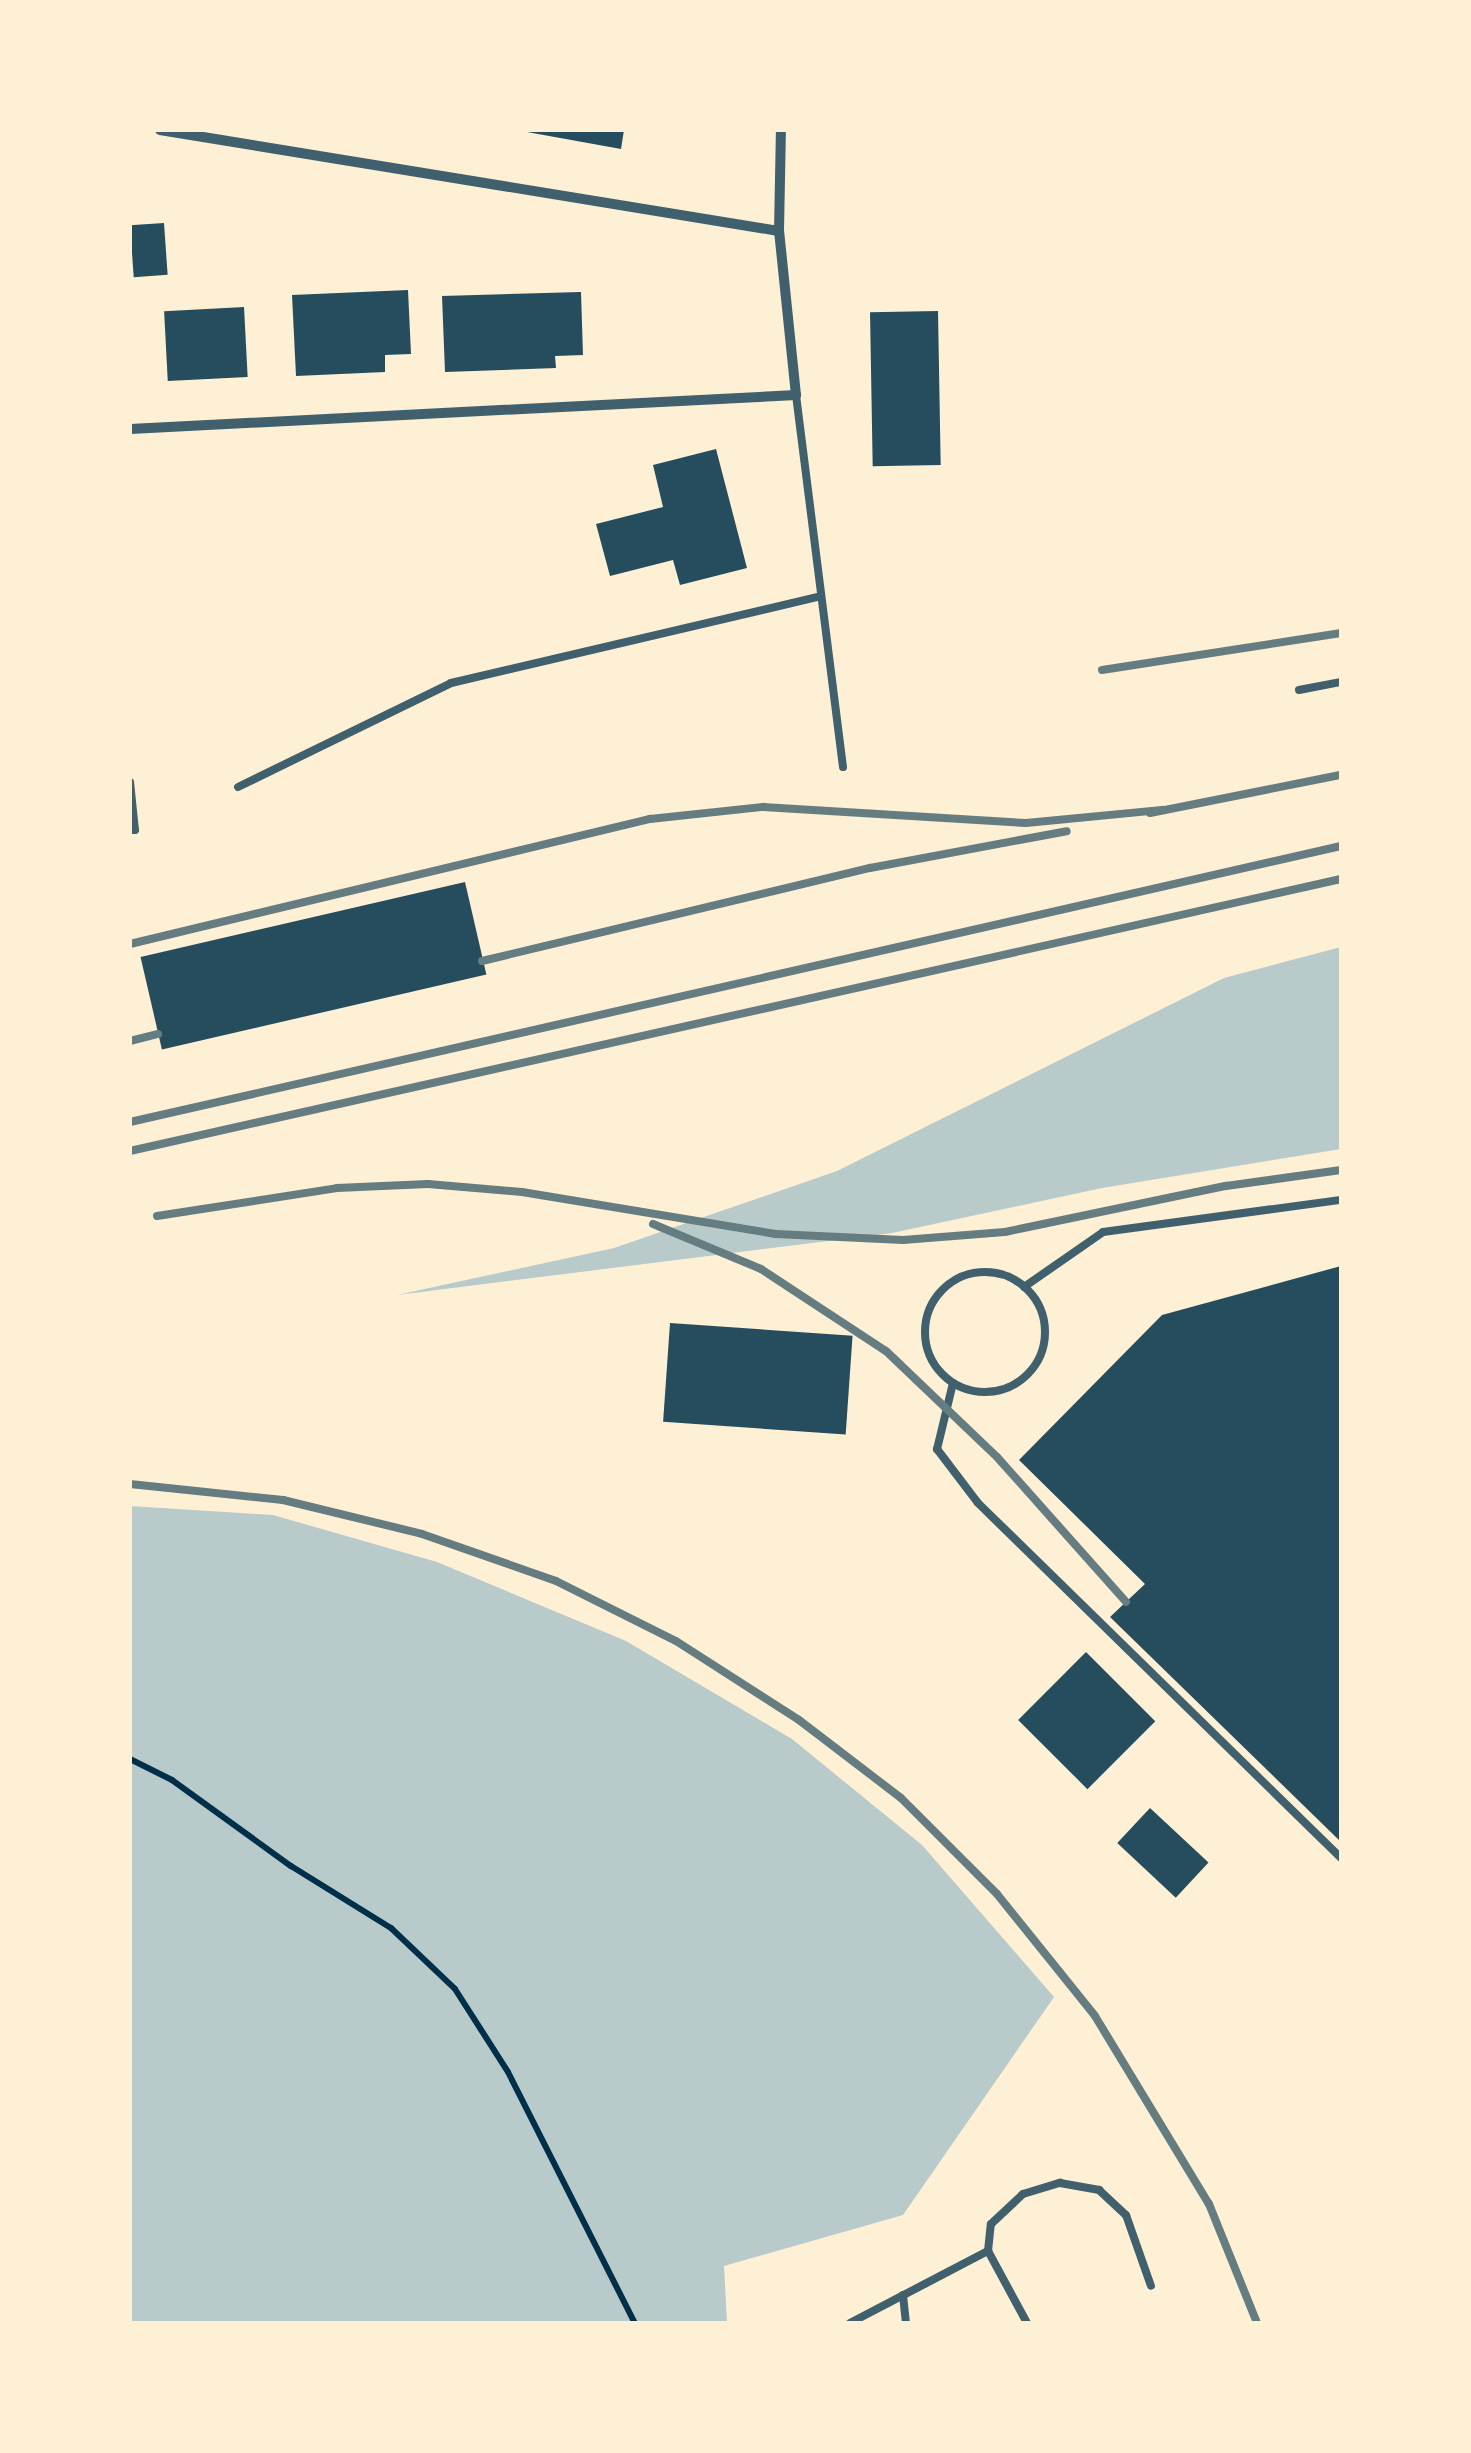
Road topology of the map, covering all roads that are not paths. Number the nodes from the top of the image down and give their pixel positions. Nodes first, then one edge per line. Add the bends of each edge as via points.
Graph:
1 (160, 130) edge
2 (781, 130) edge
3 (779, 231) junction
4 (796, 395) junction
5 (130, 429) edge
6 (822, 596) junction
7 (1341, 682) edge
8 (1300, 690) dead end
9 (843, 767) dead end
10 (130, 782) edge
11 (238, 787) dead end
12 (130, 830) edge
13 (1341, 1200) edge
14 (1024, 1287) junction
15 (954, 1383) junction
16 (1341, 1858) edge
17 (988, 2251) junction
18 (1151, 2286) dead end
19 (902, 2295) junction
20 (850, 2323) edge
21 (906, 2323) edge
22 (1027, 2323) edge

1 - 3 street
2 - 3 street
3 - 4 street
4 - 5 street
4 - 6 lane
6 - 9 lane
6 - 11 lane via 451,683
7 - 8 lane
10 - 12 lane
13 - 14 lane via 1103,1232
14 - 15 lane via 1043,1312 1046,1332 1035,1368 1002,1391 983,1393
14 - 15 lane via 980,1272 960,1277 931,1304 926,1344 933,1363
15 - 16 lane via 937,1449 978,1503
17 - 18 lane via 991,2224 1024,2194 1060,2183 1099,2190 1126,2214
17 - 19 lane
17 - 22 lane
19 - 20 lane
19 - 21 lane

